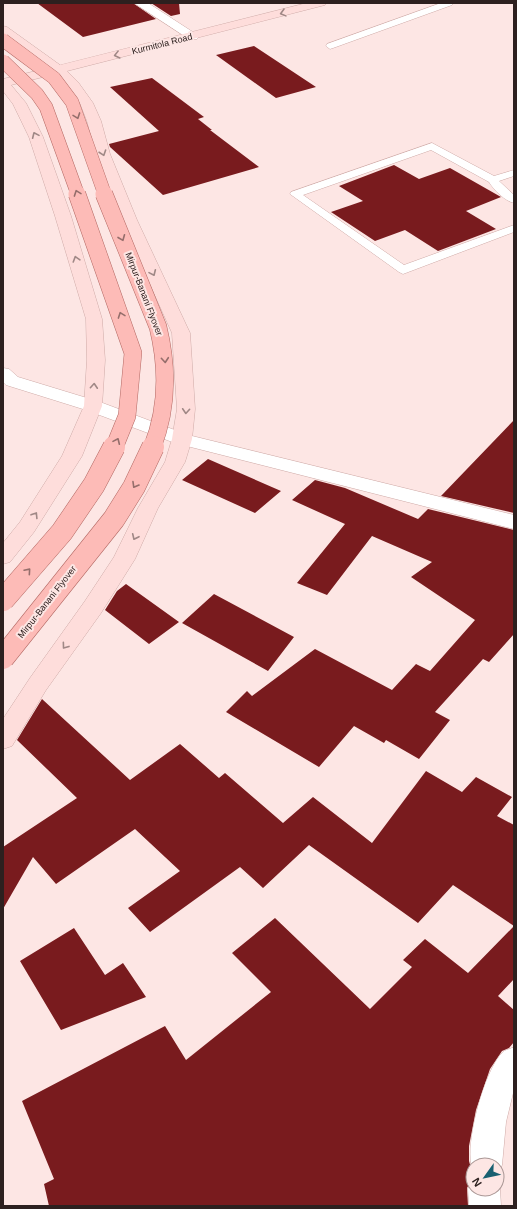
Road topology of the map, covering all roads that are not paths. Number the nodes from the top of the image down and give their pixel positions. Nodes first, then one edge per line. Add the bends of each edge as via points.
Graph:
1 (140, 3) edge
2 (280, 3) edge
3 (321, 3) edge
4 (449, 3) edge
5 (179, 28) junction
6 (3, 30) edge
7 (193, 36) junction
8 (3, 40) edge
9 (330, 46) dead end
10 (46, 60) junction
11 (3, 61) edge
12 (58, 69) junction
13 (3, 70) edge
14 (3, 83) edge
15 (514, 173) edge
16 (493, 180) junction
17 (514, 200) edge
18 (514, 228) edge
19 (3, 373) edge
20 (93, 406) junction
21 (182, 439) junction
22 (514, 522) edge
23 (3, 557) edge
24 (3, 600) edge
25 (3, 658) edge
26 (3, 739) edge
27 (514, 1062) edge
28 (487, 1157) edge

1 - 5 street
2 - 5 main road, Kurmitola Road
3 -> 7 main road, Kurmitola Road
4 - 9 lane
5 - 7 street
5 - 10 main road, Kurmitola Road
6 - 10 main road
7 -> 12 main road, Kurmitola Road
8 -> 25 main road, Mirpur-Banani Flyover, bridge via 54,78 72,102 104,193 158,327 164,349 166,375 160,428 142,473 126,501
10 - 12 main road
10 - 13 main road, Kurmitola Road
24 -> 11 main road, bridge via 62,532 94,485 117,442 127,416 132,376 132,353 123,320 46,107 37,94
12 - 14 main road, Kurmitola Road
12 -> 21 main road via 74,85 86,103 129,220 181,333 186,409
20 -> 14 main road via 96,360 94,319 36,137 19,104
15 - 16 lane
16 - 17 lane
16 - 18 lane via 432,146 295,194 403,270
19 - 20 street via 12,381
20 - 21 street
23 -> 20 main road via 27,528 72,456
21 - 22 street
21 -> 26 main road via 175,462 148,508 124,559
27 - 28 street via 502,1079 495,1102

